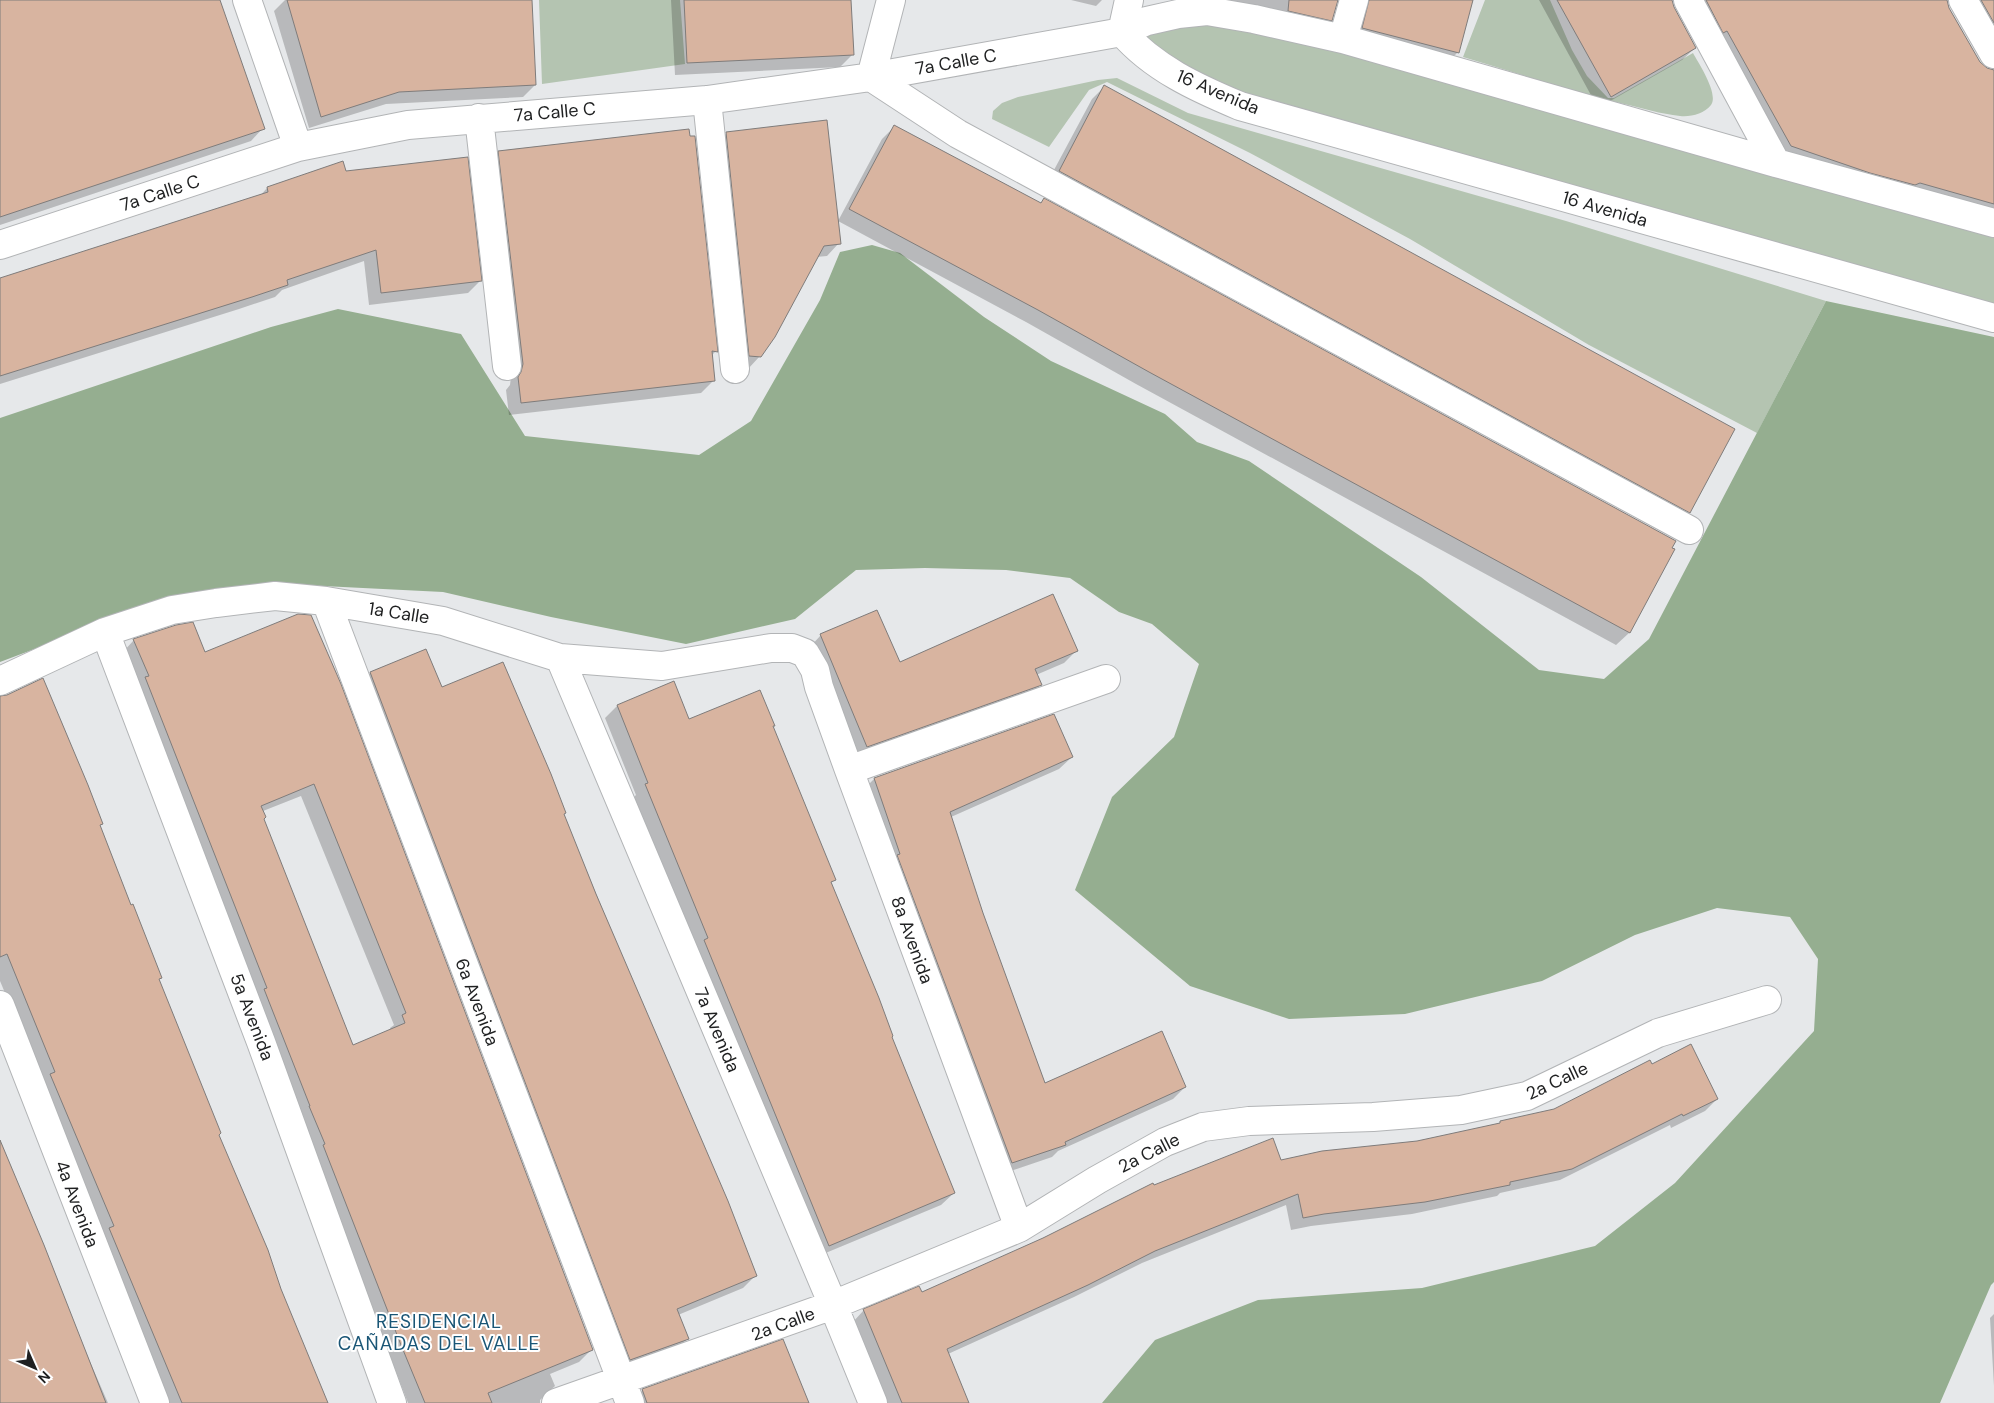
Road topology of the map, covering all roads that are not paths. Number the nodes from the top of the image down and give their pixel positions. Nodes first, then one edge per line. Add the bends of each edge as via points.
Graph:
1 (248, 0) edge
2 (890, 0) edge
3 (1129, 0) edge
4 (1354, 0) edge
5 (1688, 0) edge
6 (1964, 0) edge
7 (1122, 32) junction
8 (1343, 39) junction
9 (1994, 54) edge
10 (871, 78) junction
11 (707, 100) junction
12 (478, 118) junction
13 (298, 147) junction
14 (1776, 163) junction
15 (1994, 223) edge
16 (0, 245) edge
17 (1994, 318) edge
18 (507, 366) dead end
19 (734, 369) dead end
20 (1689, 530) dead end
21 (326, 601) junction
22 (105, 632) junction
23 (805, 653) joint
24 (560, 658) junction
25 (1106, 680) dead end
26 (0, 681) edge
27 (848, 770) junction
28 (1767, 1000) dead end
29 (0, 1005) edge
30 (1019, 1228) junction
31 (833, 1305) junction
32 (625, 1392) edge
33 (155, 1403) edge
34 (392, 1403) edge
35 (556, 1403) edge
36 (873, 1403) edge

1 - 13 street
2 - 10 street
3 - 7 street
4 - 8 street
5 - 14 street
6 - 9 street
7 - 8 street via 1147,21 1206,11
7 - 10 street, 7a Calle C
7 - 17 street, 16 Avenida via 1168,71 1240,106
8 - 14 street
10 - 11 street, 7a Calle C
10 - 20 street via 958,134
11 - 12 street, 7a Calle C
11 - 19 street
12 - 13 street, 7a Calle C via 408,125
12 - 18 street
13 - 16 street, 7a Calle C
14 - 15 street
21 - 22 street, 1a Calle via 275,596 216,603 172,610
21 - 24 street, 1a Calle via 443,621
21 - 32 street, 6a Avenida
22 - 26 street, 1a Calle
22 - 34 street, 5a Avenida via 261,1042
23 - 24 street, 1a Calle via 792,648 771,648 662,666
23 - 27 street, 8a Avenida via 815,670
24 - 31 street, 7a Avenida
25 - 27 street
27 - 30 street, 8a Avenida
28 - 30 street, 2a Calle via 1658,1033 1527,1096 1461,1110 1248,1121 1203,1127 1165,1142
29 - 33 street, 4a Avenida
30 - 31 street, 2a Calle
31 - 32 street, 2a Calle
31 - 36 street, 7a Avenida
32 - 35 street, 2a Calle

